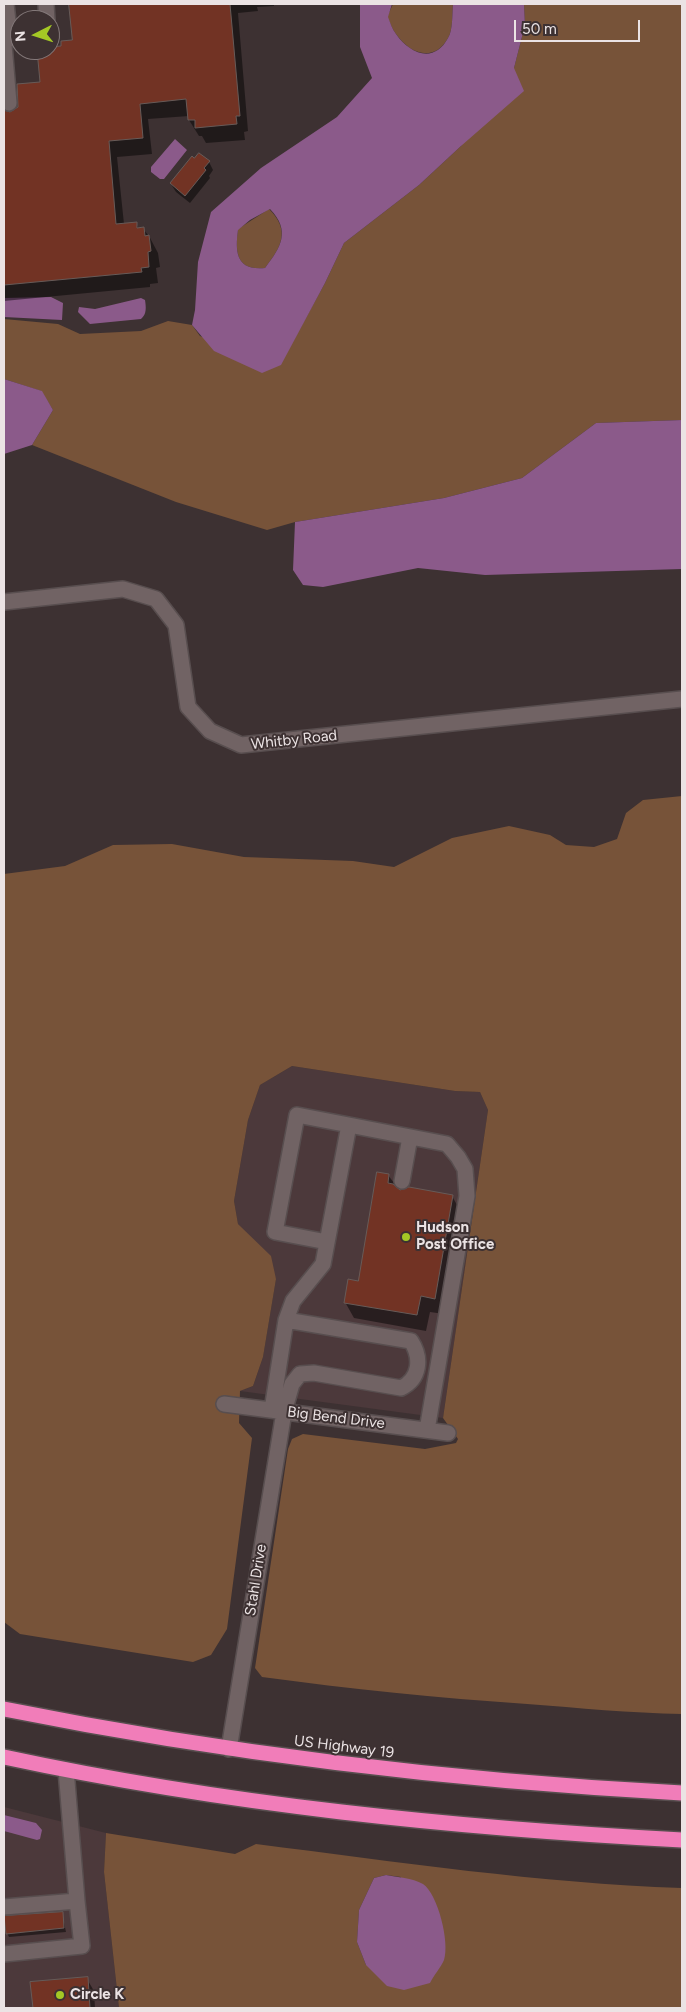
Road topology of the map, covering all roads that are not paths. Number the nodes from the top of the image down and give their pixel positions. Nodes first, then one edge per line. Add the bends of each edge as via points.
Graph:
1 (6, 4) edge
2 (9, 40) edge
3 (9, 103) dead end
4 (4, 602) edge
5 (682, 699) edge
6 (349, 1125) junction
7 (410, 1137) junction
8 (402, 1181) dead end
9 (327, 1242) junction
10 (286, 1320) junction
11 (281, 1352) junction
12 (300, 1374) junction
13 (224, 1404) dead end
14 (278, 1411) junction
15 (427, 1430) junction
16 (448, 1433) dead end
17 (4, 1709) edge
18 (229, 1749) junction
19 (4, 1757) edge
20 (66, 1770) junction
21 (682, 1793) edge
22 (682, 1840) edge
23 (77, 1901) junction
24 (4, 1907) edge
25 (4, 1954) edge

1 - 2 street
2 - 3 street
4 - 5 street, Whitby Road via 123,589 156,599 176,624 188,707 210,730 241,745
6 - 7 street
6 - 9 street
6 - 9 street via 297,1115 275,1232
7 - 8 street
7 - 15 street via 447,1144 458,1157 466,1178 467,1196
9 - 10 street via 323,1264 293,1301
10 - 11 street
10 - 12 street via 411,1341 418,1358 416,1373 408,1384 400,1388 330,1375
11 - 12 street
11 - 14 street
12 - 14 street
13 - 14 street, Big Bend Drive
14 - 15 street, Big Bend Drive
14 - 18 street, Stahl Drive
15 - 16 street, Big Bend Drive
17 - 18 highway, US Highway 19
18 - 21 highway, US Highway 19 via 468,1778
19 - 20 highway
20 - 22 highway via 264,1802 400,1818
20 - 23 street
23 - 24 street
23 - 25 street via 82,1946

